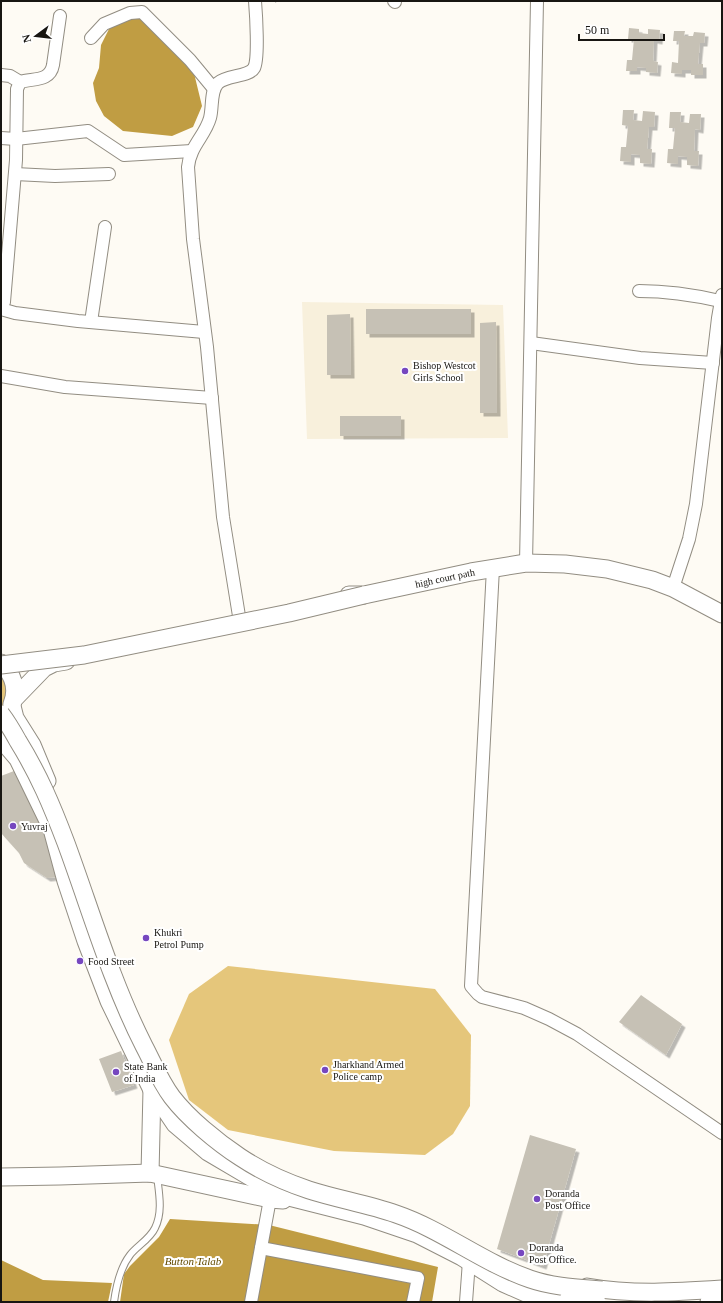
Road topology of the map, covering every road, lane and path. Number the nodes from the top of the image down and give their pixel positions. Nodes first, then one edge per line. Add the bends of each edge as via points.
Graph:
1 (255, 1) edge
2 (537, 1) edge
3 (60, 16) dead end
4 (91, 38) dead end
5 (1, 75) edge
6 (20, 82) junction
7 (214, 89) junction
8 (1, 138) edge
9 (16, 139) junction
10 (192, 151) junction
11 (15, 174) junction
12 (109, 174) dead end
13 (105, 227) dead end
14 (639, 291) dead end
15 (721, 298) edge
16 (1, 309) edge
17 (92, 322) junction
18 (204, 332) junction
19 (531, 343) junction
20 (713, 363) junction
21 (1, 376) edge
22 (212, 398) junction
23 (526, 562) junction
24 (493, 568) junction
25 (673, 588) junction
26 (364, 595) junction
27 (722, 614) edge
28 (239, 616) junction
29 (4, 661) edge
30 (7, 709) edge
31 (1, 728) edge
32 (1, 739) edge
33 (152, 1090) junction
34 (722, 1133) edge
35 (154, 1173) junction
36 (1, 1177) edge
37 (270, 1199) junction
38 (324, 1206) junction
39 (261, 1248) junction
40 (471, 1255) junction
41 (722, 1289) edge
42 (599, 1296) edge
43 (722, 1301) edge
44 (114, 1302) edge
45 (251, 1302) edge
46 (413, 1302) edge
47 (466, 1302) edge
48 (588, 1302) edge
49 (709, 1302) edge

1 - 7 street via 254,68 250,72 221,80
2 - 19 street
3 - 6 street via 51,72 38,80
4 - 7 street via 104,24 130,13 142,12 190,60
5 - 6 street via 10,76
6 - 9 street via 16,94
7 - 10 street via 208,123
8 - 9 street
9 - 10 street via 88,131 124,155
9 - 11 street
10 - 18 street via 188,175
11 - 12 street
11 - 16 street via 4,302
13 - 17 street
14 - 15 street
15 - 20 street
16 - 17 street
17 - 18 street
18 - 22 street
19 - 20 street via 640,358
19 - 23 street
20 - 25 street via 696,504 689,539
21 - 22 street via 65,387
22 - 28 street via 223,517
23 - 24 main road, high court path
23 - 25 main road, high court path via 607,569 646,578
24 - 26 main road, high court path
24 - 34 street via 471,986 482,997 530,1011 577,1034
25 - 27 main road, high court path
26 - 28 main road via 338,594
26 - 29 main road, bridge via 84,655
26 - 30 main road via 341,609 54,663 44,668
28 - 29 main road via 89,648
29 - 30 main road via 14,683
30 - 40 main road via 32,745 136,1017 167,1078 187,1108 242,1153 293,1180 407,1214 447,1232
30 - 42 main road, bridge via 26,754 42,782 126,1009 162,1082 184,1111 240,1157 288,1183 396,1214 528,1278
31 - 42 main road, bridge via 32,776 46,808 125,1024 155,1085 178,1116 214,1148 283,1190 412,1227 537,1291
32 - 33 main road via 18,759 52,829 86,941 109,1002
33 - 35 main road
33 - 38 main road via 175,1124 208,1152 281,1195
35 - 36 main road
35 - 37 main road
35 - 44 lane via 160,1195 160,1215 155,1229 129,1256 121,1272
37 - 38 main road
37 - 39 street
38 - 40 main road via 364,1216
39 - 45 street
39 - 46 street via 418,1278
40 - 42 main road
40 - 47 street
40 - 48 main road via 503,1283 537,1298
41 - 42 main road
43 - 49 main road

